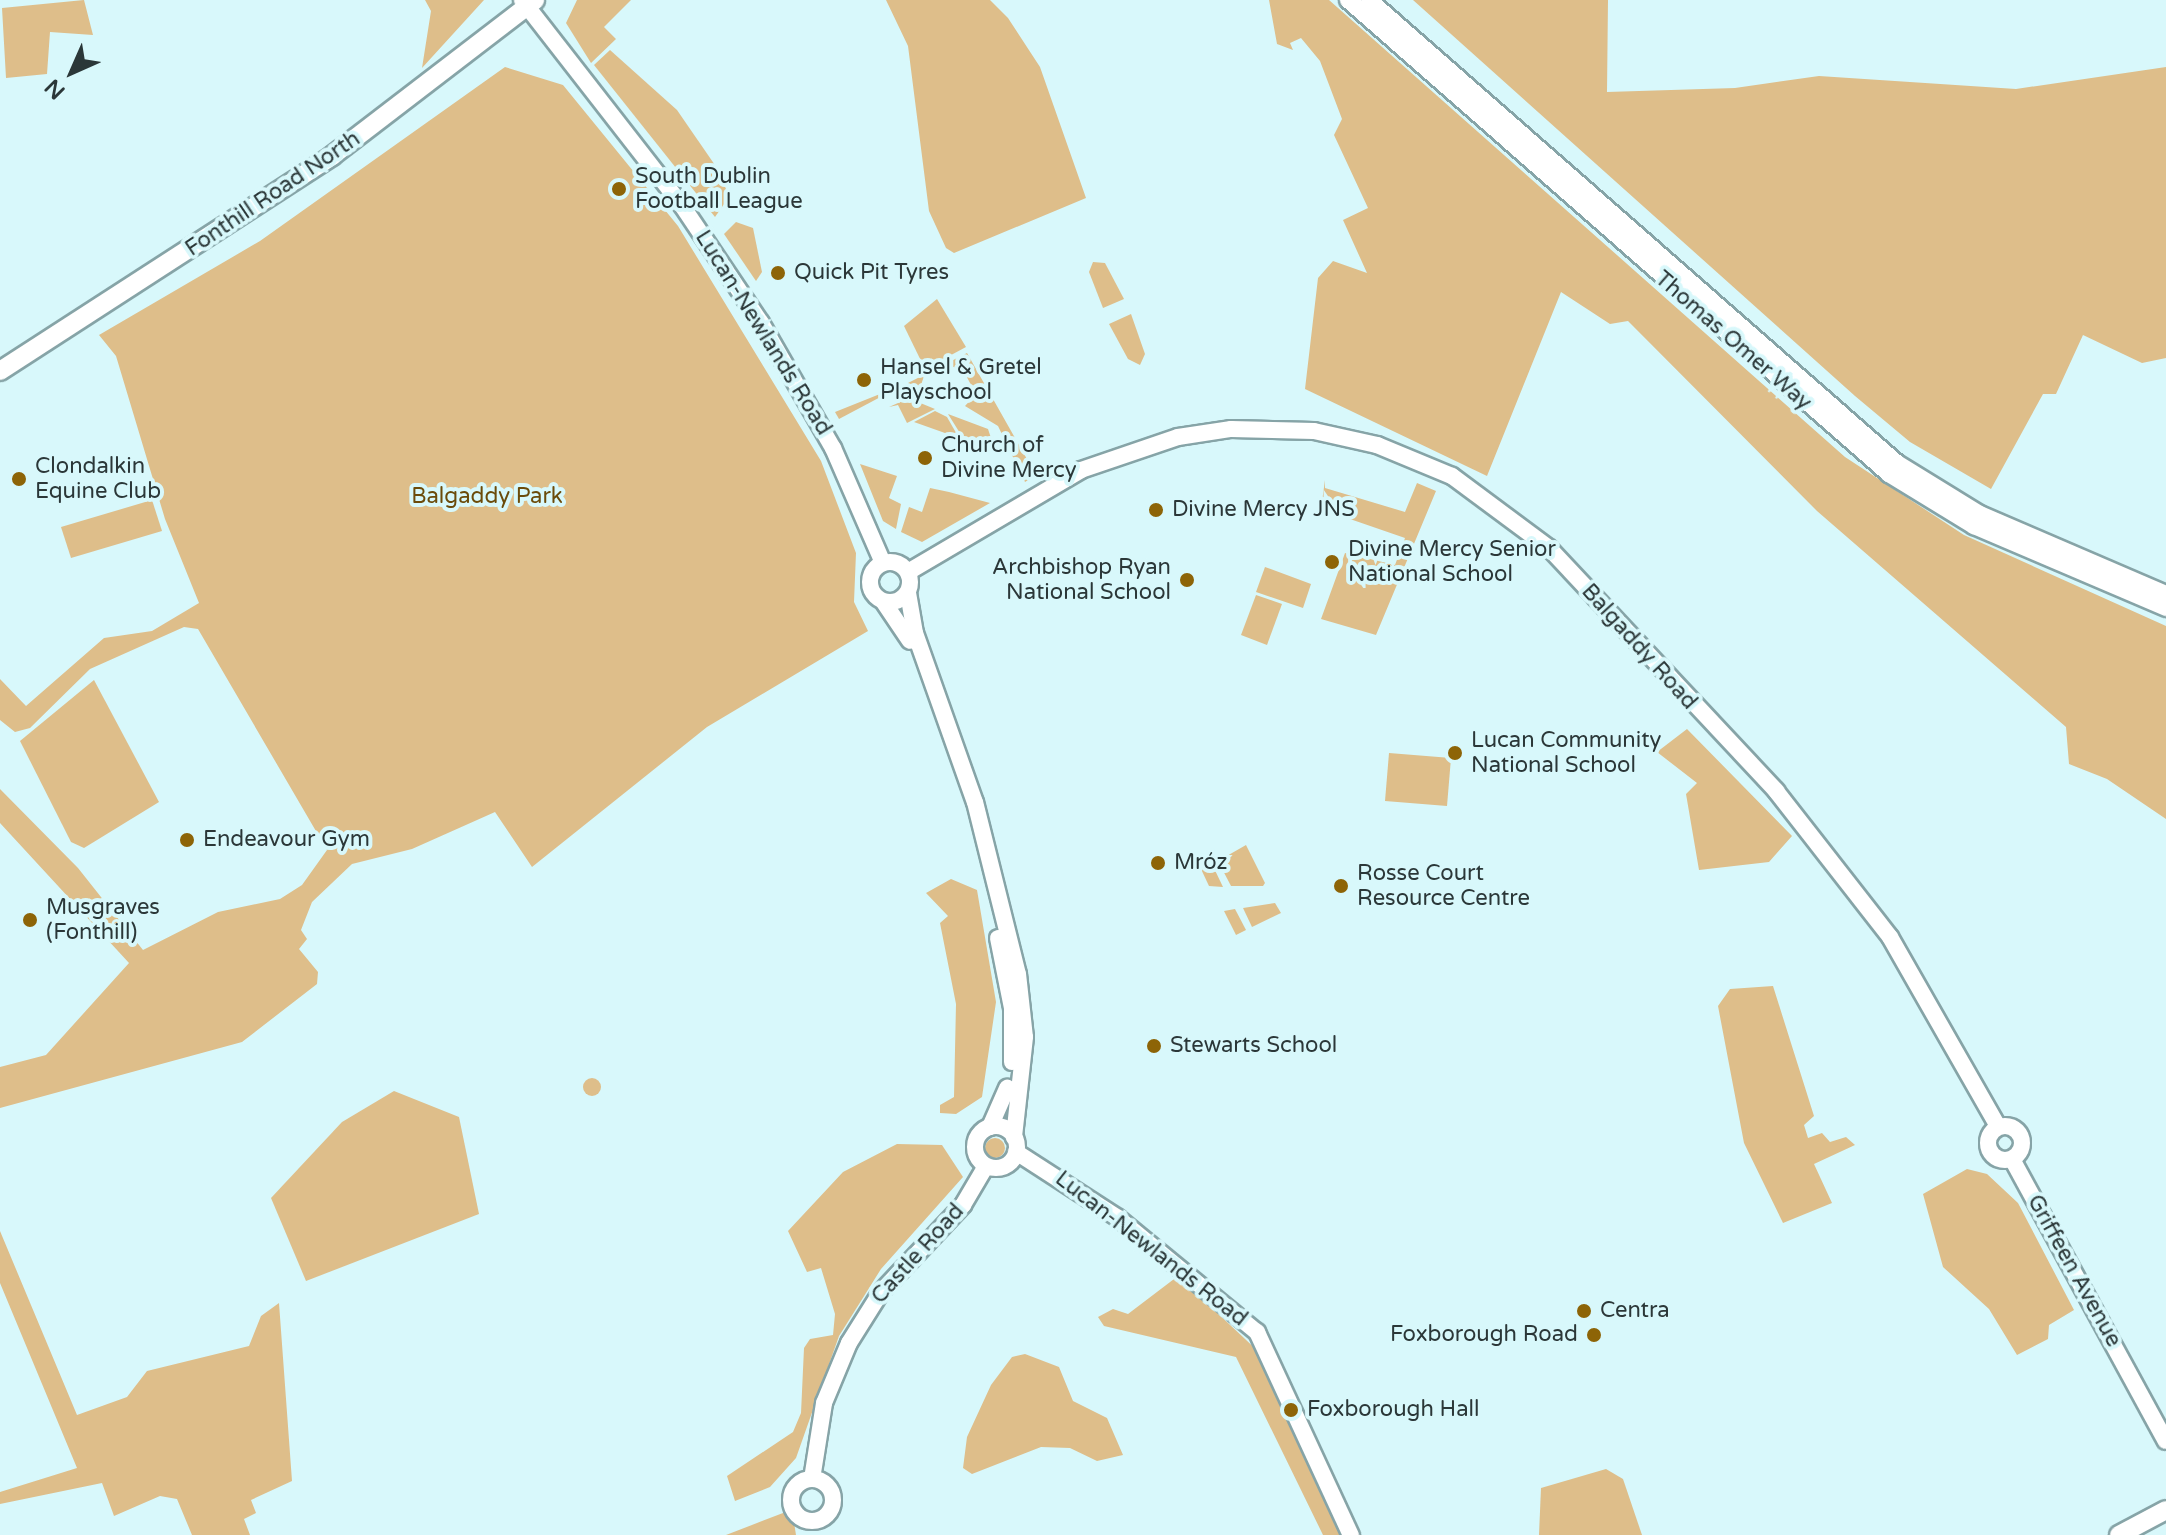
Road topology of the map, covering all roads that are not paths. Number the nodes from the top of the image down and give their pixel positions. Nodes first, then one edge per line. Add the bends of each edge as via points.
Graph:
1 (1348, 0) edge
2 (1369, 0) edge
3 (528, 2) edge
4 (0, 371) edge
5 (883, 563) junction
6 (908, 572) junction
7 (908, 593) junction
8 (2166, 594) edge
9 (883, 601) junction
10 (2166, 608) edge
11 (1998, 1126) junction
12 (990, 1127) junction
13 (1015, 1144) junction
14 (2012, 1159) junction
15 (986, 1166) junction
16 (2146, 1400) junction
17 (2166, 1430) edge
18 (2166, 1441) edge
19 (812, 1479) junction
20 (2166, 1498) edge
21 (2166, 1510) edge
22 (2136, 1526) junction
23 (810, 1528) edge
24 (1351, 1535) edge
25 (2119, 1535) edge

1 - 10 street, Thomas Omer Way via 1889,474 1974,526
2 - 8 street, Thomas Omer Way via 1897,463 1980,514
3 - 4 main road, Fonthill Road North via 320,165
3 - 5 street, Lucan-Newlands Road via 702,233 761,323 833,448
5 - 6 street
5 - 9 street via 870,584
6 - 7 street
6 - 11 street, Balgaddy Road via 1081,470 1178,437 1244,428 1314,431 1442,470 1542,541 1776,791 1890,937
7 - 9 street
7 - 13 street via 915,633 975,802 1018,974 1025,1037 1010,1116
9 - 12 street via 914,649 960,783 993,915 1014,1052
11 - 14 street, Balgaddy Road via 1989,1149
11 - 14 street, Balgaddy Road via 2021,1135
12 - 13 street, Lucan-Newlands Road
12 - 15 street via 975,1142
13 - 15 street via 1006,1165
13 - 24 street, Lucan-Newlands Road via 1238,1312 1270,1351
14 - 16 street, Griffeen Avenue
15 - 19 street, Castle Road via 963,1205 881,1292 849,1343 824,1403
16 - 17 street
16 - 18 street
19 - 23 street, Castle Road via 791,1497 796,1514
19 - 23 street, Castle Road via 825,1483 833,1499 825,1517
20 - 22 main road
21 - 22 main road
22 - 25 main road

